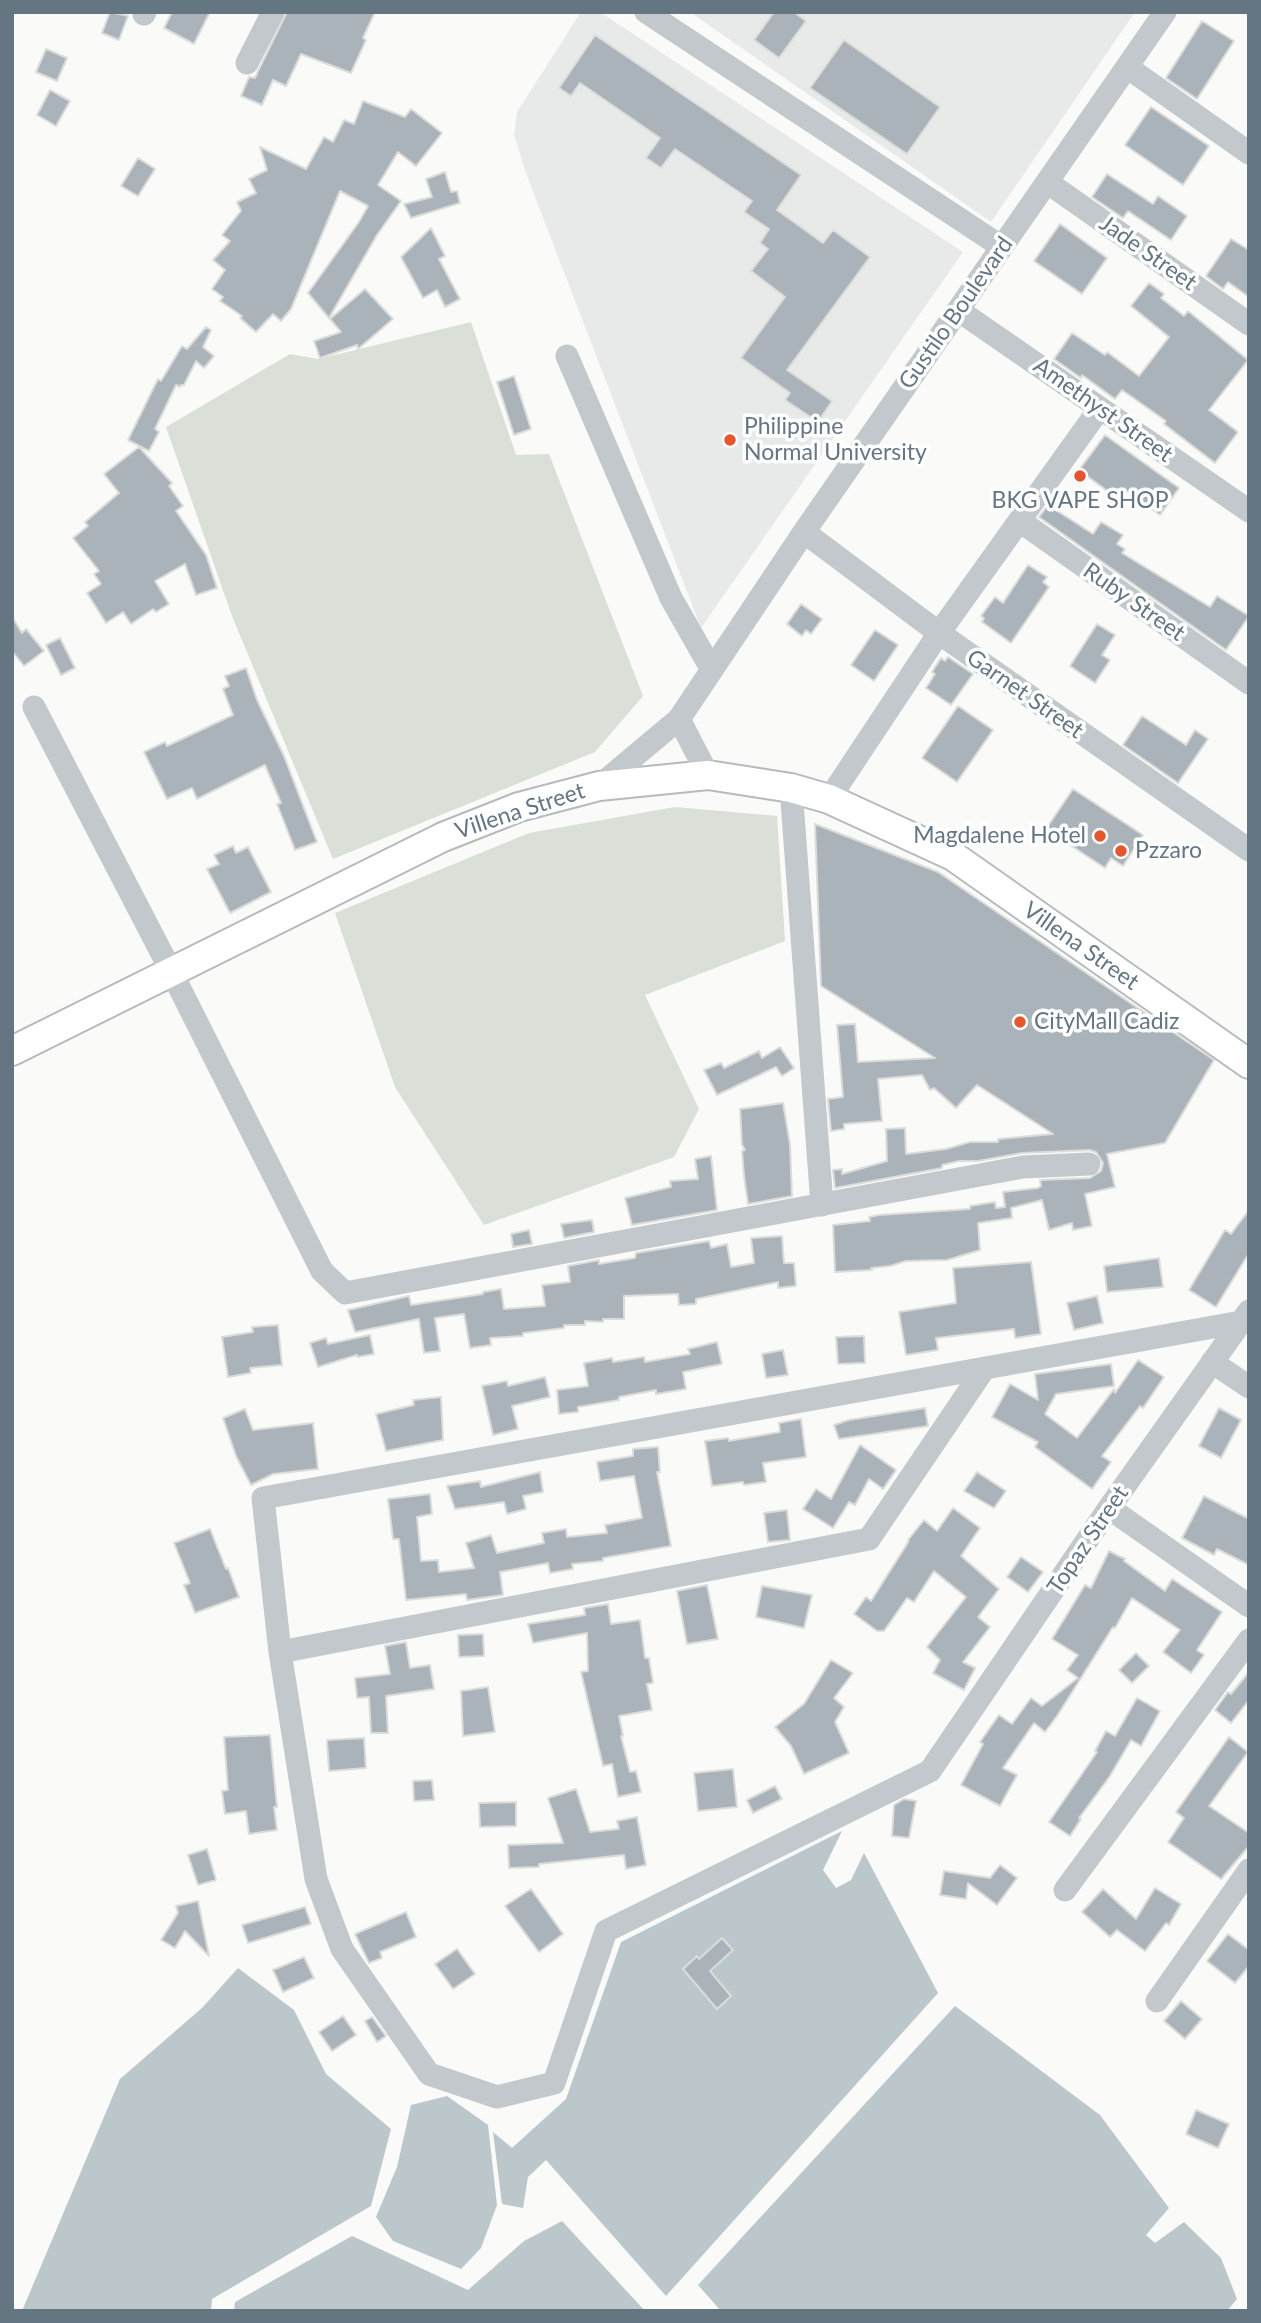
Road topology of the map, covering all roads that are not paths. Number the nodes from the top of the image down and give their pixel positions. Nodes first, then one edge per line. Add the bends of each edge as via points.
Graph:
1 (273, 12) edge
2 (646, 12) edge
3 (1165, 12) edge
4 (247, 63) dead end
5 (1127, 67) junction
6 (1249, 153) edge
7 (1047, 182) junction
8 (1002, 247) junction
9 (958, 310) junction
10 (1249, 324) edge
11 (567, 356) dead end
12 (1100, 408) junction
13 (1249, 511) edge
14 (1020, 521) junction
15 (804, 532) junction
16 (939, 633) junction
17 (712, 670) junction
18 (1249, 683) edge
19 (34, 708) dead end
20 (679, 719) junction
21 (708, 775) junction
22 (599, 786) junction
23 (791, 788) junction
24 (829, 799) junction
25 (1249, 850) edge
26 (171, 971) junction
27 (12, 1051) edge
28 (1249, 1064) edge
29 (1089, 1164) dead end
30 (822, 1205) junction
31 (1245, 1316) edge
32 (1212, 1362) junction
33 (985, 1368) junction
34 (1249, 1387) edge
35 (1109, 1508) junction
36 (1249, 1605) edge
37 (1249, 1640) edge
38 (280, 1652) junction
39 (1249, 1870) edge
40 (1065, 1890) dead end
41 (1157, 2001) dead end

1 - 4 street
2 - 8 street
3 - 5 street, Gustilo Boulevard
5 - 6 street
5 - 7 street, Gustilo Boulevard
7 - 8 street, Gustilo Boulevard
7 - 10 street, Jade Street
8 - 9 street, Gustilo Boulevard
9 - 12 street, Amethyst Street
9 - 15 street, Gustilo Boulevard
11 - 17 street via 671,598
12 - 13 street, Amethyst Street
12 - 14 street
14 - 16 street
14 - 18 street, Ruby Street
15 - 16 street, Garnet Street
15 - 17 street, Gustilo Boulevard
16 - 24 street
16 - 25 street, Garnet Street
17 - 20 street, Gustilo Boulevard
19 - 26 street
20 - 21 street
20 - 22 street, Gustilo Boulevard
21 - 22 main road, Villena Street
21 - 23 main road, Villena Street
22 - 26 main road, Villena Street via 519,807 443,837
23 - 24 main road, Villena Street
23 - 30 street
24 - 28 main road, Villena Street via 953,856
26 - 27 main road, Villena Street
26 - 30 street via 322,1271 345,1293
29 - 30 street via 1023,1167
31 - 32 street, Topaz Street
31 - 33 street
32 - 34 street
32 - 35 street, Topaz Street
33 - 38 street via 869,1539
33 - 38 street via 263,1498
35 - 36 street
35 - 38 street, Topaz Street via 930,1771 606,1931 554,2083 497,2097 429,2074 342,1950 316,1879
37 - 40 street
39 - 41 street

